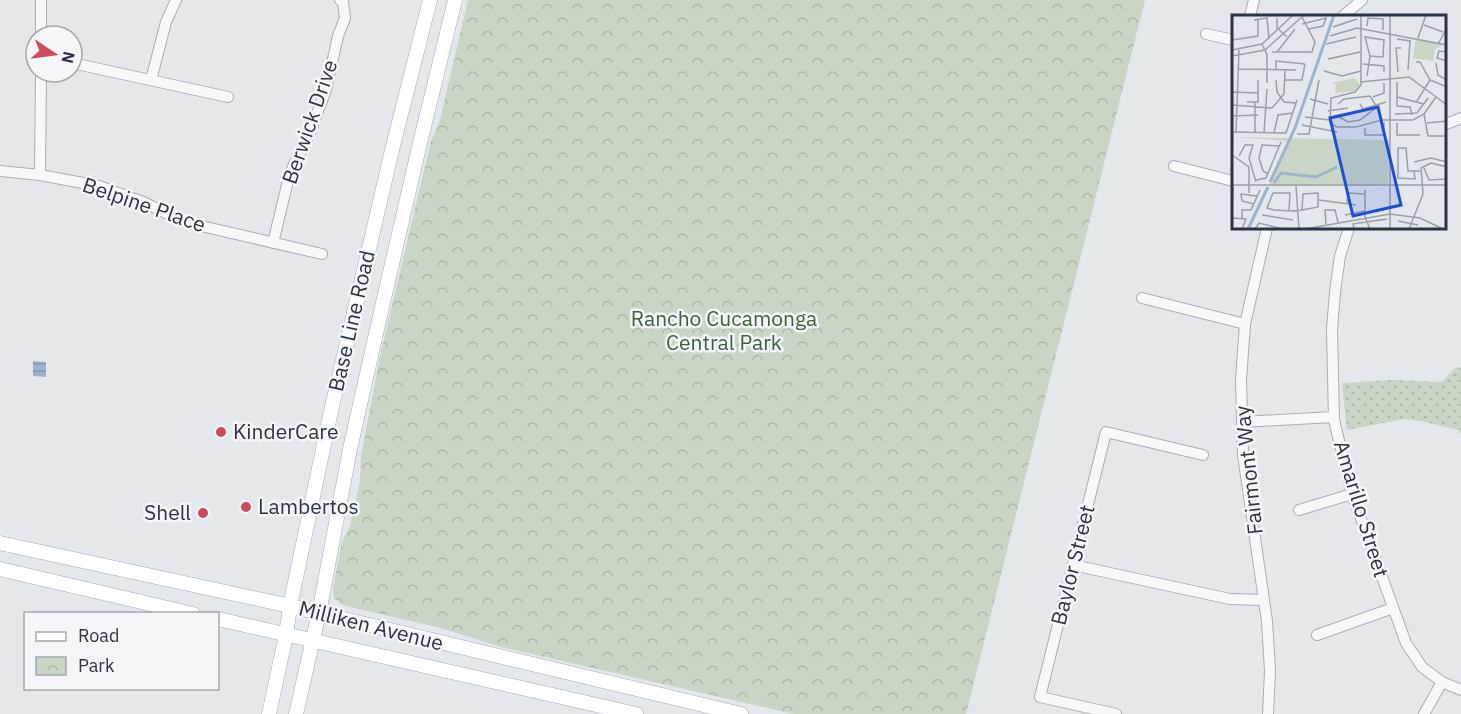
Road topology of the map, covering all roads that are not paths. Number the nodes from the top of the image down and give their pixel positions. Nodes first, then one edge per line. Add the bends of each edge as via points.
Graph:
1 (41, 0) edge
2 (176, 0) edge
3 (430, 0) edge
4 (455, 0) edge
5 (1254, 0) edge
6 (1362, 0) edge
7 (341, 1) edge
8 (1250, 15) edge
9 (1344, 15) edge
10 (41, 24) edge
11 (1206, 34) dead end
12 (1232, 40) edge
13 (84, 66) edge
14 (151, 80) junction
15 (41, 84) edge
16 (228, 97) dead end
17 (1461, 118) edge
18 (1446, 124) edge
19 (1174, 166) dead end
20 (0, 171) edge
21 (40, 175) junction
22 (1232, 181) edge
23 (1267, 230) edge
24 (1348, 230) edge
25 (273, 243) junction
26 (322, 254) dead end
27 (1142, 298) dead end
28 (1245, 324) junction
29 (1333, 417) junction
30 (1242, 422) junction
31 (1203, 455) dead end
32 (1352, 494) junction
33 (1299, 510) dead end
34 (0, 543) edge
35 (1073, 565) junction
36 (0, 569) edge
37 (1264, 600) junction
38 (290, 606) junction
39 (1393, 608) junction
40 (184, 612) edge
41 (319, 614) junction
42 (219, 619) edge
43 (285, 635) junction
44 (1317, 635) dead end
45 (313, 641) junction
46 (1442, 682) junction
47 (1461, 690) edge
48 (269, 714) edge
49 (296, 714) edge
50 (636, 714) edge
51 (741, 714) edge
52 (1116, 714) edge
53 (1268, 714) edge
54 (1425, 714) edge

1 - 10 street
2 - 14 street
3 - 38 main road, Base Line Road via 331,411
4 - 41 main road, Base Line Road via 350,450
5 - 8 street
6 - 9 street
7 - 25 street, Berwick Drive via 345,18 326,90 294,164
11 - 12 street
13 - 14 street
14 - 16 street
15 - 21 street
17 - 18 street
19 - 22 street
20 - 21 street, Belpine Place
21 - 25 street, Belpine Place via 99,186 184,222
23 - 28 street, Fairmont Way
24 - 29 street, Amarillo Street via 1335,292
25 - 26 street, Belpine Place
27 - 28 street
28 - 30 street, Fairmont Way
29 - 30 street
29 - 32 street, Amarillo Street
30 - 37 street, Fairmont Way via 1243,455
31 - 35 street, Baylor Street via 1106,432
32 - 33 street
32 - 39 street, Amarillo Street
34 - 38 main road, Milliken Avenue
35 - 37 street via 1230,599
35 - 52 street, Baylor Street via 1040,698
36 - 40 main road
37 - 53 street, Fairmont Way via 1270,671
38 - 41 main road, Milliken Avenue
38 - 43 main road, Base Line Road
39 - 44 street
39 - 46 street, Amarillo Street via 1406,643 1422,667
41 - 45 main road, Base Line Road
41 - 51 main road, Milliken Avenue
42 - 43 main road, Milliken Avenue
43 - 45 main road, Milliken Avenue
43 - 48 main road, Base Line Road
45 - 49 main road, Base Line Road
45 - 50 main road, Milliken Avenue
46 - 47 street, Amarillo Street
46 - 54 street

